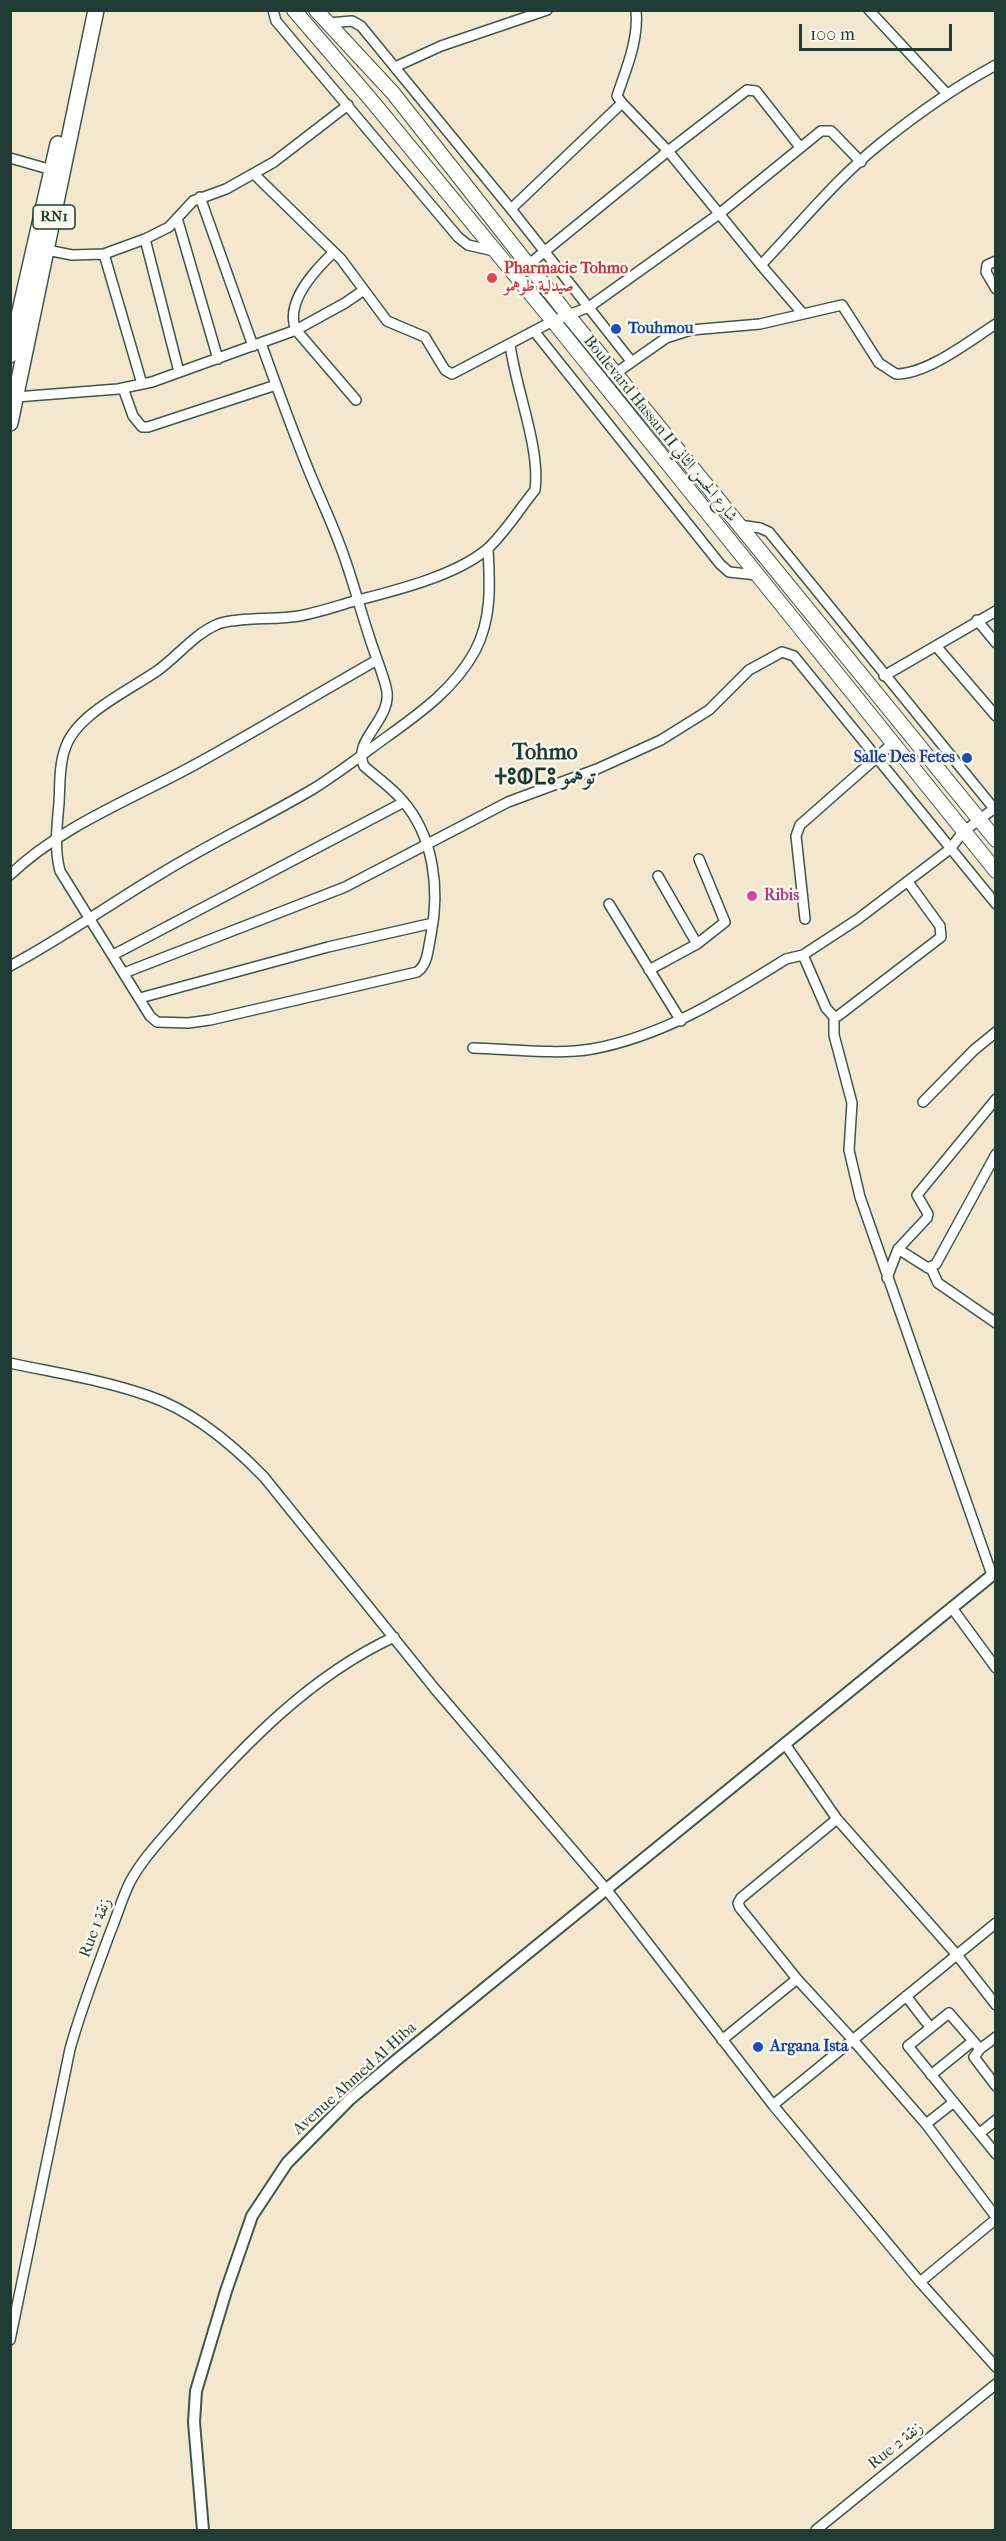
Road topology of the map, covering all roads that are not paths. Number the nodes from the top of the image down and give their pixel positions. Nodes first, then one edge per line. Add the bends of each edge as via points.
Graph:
1 (87, 10) edge
2 (96, 10) edge
3 (273, 10) edge
4 (294, 10) edge
5 (316, 10) edge
6 (547, 10) edge
7 (636, 10) edge
8 (869, 10) edge
9 (329, 23) junction
10 (996, 65) edge
11 (395, 67) junction
12 (947, 94) junction
13 (622, 104) junction
14 (348, 105) junction
15 (800, 147) junction
16 (668, 151) junction
17 (10, 158) edge
18 (861, 162) junction
19 (52, 170) junction
20 (255, 175) junction
21 (200, 197) junction
22 (511, 209) junction
23 (719, 214) junction
24 (177, 218) junction
25 (145, 239) junction
26 (47, 250) junction
27 (494, 251) junction
28 (545, 251) junction
29 (334, 252) junction
30 (104, 254) junction
31 (996, 261) edge
32 (761, 264) junction
33 (528, 265) junction
34 (996, 289) edge
35 (364, 290) junction
36 (590, 307) junction
37 (567, 314) junction
38 (803, 314) junction
39 (553, 321) junction
40 (996, 324) edge
41 (296, 330) junction
42 (534, 330) junction
43 (257, 344) junction
44 (510, 344) junction
45 (10, 355) edge
46 (218, 359) junction
47 (631, 361) junction
48 (179, 372) junction
49 (616, 373) junction
50 (142, 384) junction
51 (276, 386) junction
52 (123, 388) junction
53 (16, 398) junction
54 (356, 400) dead end
55 (10, 423) edge
56 (739, 525) junction
57 (488, 549) junction
58 (757, 575) junction
59 (358, 600) junction
60 (996, 611) edge
61 (977, 620) junction
62 (996, 643) edge
63 (936, 646) junction
64 (377, 660) junction
65 (884, 676) junction
66 (996, 716) edge
67 (892, 744) junction
68 (361, 757) junction
69 (877, 758) junction
70 (404, 802) junction
71 (995, 809) edge
72 (979, 820) junction
73 (963, 832) junction
74 (56, 838) junction
75 (996, 840) edge
76 (427, 846) junction
77 (950, 849) junction
78 (699, 859) dead end
79 (996, 871) edge
80 (10, 875) edge
81 (658, 876) dead end
82 (908, 882) junction
83 (609, 904) dead end
84 (996, 904) edge
85 (89, 918) junction
86 (805, 919) dead end
87 (433, 923) junction
88 (697, 944) junction
89 (113, 955) junction
90 (803, 955) junction
91 (10, 966) edge
92 (649, 970) junction
93 (124, 974) junction
94 (140, 998) junction
95 (834, 1017) junction
96 (681, 1021) junction
97 (996, 1032) edge
98 (473, 1048) dead end
99 (996, 1100) edge
100 (923, 1102) dead end
101 (996, 1154) edge
102 (898, 1249) junction
103 (931, 1268) junction
104 (887, 1278) junction
105 (996, 1323) edge
106 (10, 1363) edge
107 (994, 1574) edge
108 (952, 1608) junction
109 (394, 1637) junction
110 (996, 1668) edge
111 (784, 1744) junction
112 (837, 1819) junction
113 (606, 1889) junction
114 (996, 1923) edge
115 (957, 1955) junction
116 (797, 1979) junction
117 (906, 1996) junction
118 (996, 2005) edge
119 (930, 2027) junction
120 (996, 2037) edge
121 (722, 2040) junction
122 (853, 2040) junction
123 (973, 2041) junction
124 (980, 2049) junction
125 (931, 2075) junction
126 (996, 2086) edge
127 (954, 2102) junction
128 (773, 2105) junction
129 (996, 2120) edge
130 (926, 2124) junction
131 (980, 2133) junction
132 (996, 2154) edge
133 (996, 2218) edge
134 (920, 2282) junction
135 (10, 2340) edge
136 (996, 2367) edge
137 (996, 2384) edge
138 (203, 2530) edge
139 (816, 2530) edge

1 - 19 highway, RN1
2 - 26 highway, RN1
3 - 14 street via 276,21
4 - 27 main road, Boulevard Hassan II شارع الحسن الثاني
5 - 9 main road, Boulevard Hassan II شارع الحسن الثاني
6 - 11 street via 441,46
7 - 13 street via 633,48 617,96
8 - 12 street
9 - 11 street via 345,20 357,24
9 - 33 main road, Boulevard Hassan II شارع الحسن الثاني via 393,93
10 - 12 street
11 - 22 street
12 - 18 street via 880,143
13 - 16 street
13 - 22 street
14 - 20 street
14 - 27 street via 458,237 468,245
15 - 16 street via 752,89
15 - 18 street via 825,129
15 - 23 street
16 - 23 street
16 - 28 street
17 - 19 street
18 - 32 street
19 - 45 highway, RN1
20 - 21 street
20 - 29 street
21 - 24 street
21 - 43 street
22 - 28 street
23 - 32 street
23 - 36 street
24 - 25 street via 170,227
24 - 46 street
25 - 30 street
25 - 48 street
26 - 30 street via 72,255
26 - 53 highway, RN1
27 - 39 main road, Boulevard Hassan II شارع الحسن الثاني
28 - 33 street
28 - 36 street
29 - 35 street
29 - 41 street via 306,281 294,317
30 - 50 street
31 - 34 street via 987,266 986,272
32 - 38 street
33 - 37 main road, Boulevard Hassan II شارع الحسن الثاني
35 - 41 street
35 - 44 street via 387,321 425,337 449,373 457,373
36 - 37 street
36 - 47 street
37 - 39 street
37 - 49 main road, Boulevard Hassan II شارع الحسن الثاني
38 - 40 street via 842,306 879,363 896,374 948,354
38 - 47 street via 760,324 691,330 666,338
39 - 42 street
39 - 58 main road, Boulevard Hassan II شارع الحسن الثاني
41 - 43 street
41 - 54 street
42 - 44 street
42 - 58 street via 720,564 729,572
43 - 46 street
43 - 51 street
44 - 57 street via 536,483 535,490
46 - 48 street
47 - 49 street
48 - 50 street
49 - 56 main road, Boulevard Hassan II شارع الحسن الثاني
50 - 52 street
51 - 52 street via 148,427 137,424
51 - 59 street via 342,548
52 - 53 street
53 - 55 highway, RN1
56 - 65 street via 769,532
56 - 72 main road, Boulevard Hassan II شارع الحسن الثاني
57 - 59 street via 404,589
57 - 68 street via 489,596 484,632 474,653 443,692
58 - 67 main road, Boulevard Hassan II شارع الحسن الثاني
59 - 64 street
59 - 74 street via 300,616 216,625 159,670 81,722 64,749
60 - 61 street
61 - 62 street
61 - 63 street
63 - 65 street
63 - 66 street
64 - 68 street via 388,701 362,748
64 - 74 street via 198,763
65 - 71 street
67 - 69 street
67 - 73 main road, Boulevard Hassan II شارع الحسن الثاني
68 - 70 street via 364,766
68 - 85 street
69 - 76 street via 794,656 782,652 749,670 709,710 661,740 508,802
69 - 77 street
69 - 86 street via 797,831
70 - 76 street
70 - 89 street
71 - 72 street
72 - 73 street
72 - 75 main road, Boulevard Hassan II شارع الحسن الثاني
73 - 77 street
73 - 79 main road, Boulevard Hassan II شارع الحسن الثاني
74 - 80 street
74 - 85 street via 60,871
76 - 87 street via 435,881
76 - 93 street via 345,887
77 - 82 street
77 - 84 street
78 - 88 street via 725,922
81 - 88 street
82 - 90 street
82 - 95 street via 940,926 941,937
83 - 92 street
85 - 89 street
85 - 91 street
87 - 94 street
87 - 94 street via 426,962 414,974 188,1023 157,1023
88 - 92 street
89 - 93 street
90 - 95 street via 826,1008
90 - 96 street via 786,959
92 - 96 street
93 - 94 street
95 - 104 street via 834,1035 852,1103 849,1150
96 - 98 street via 590,1049
97 - 100 street
99 - 102 street via 917,1196 927,1218
101 - 103 street
102 - 103 street
102 - 104 street
103 - 105 street via 938,1282
104 - 107 street
106 - 109 street via 151,1396 208,1428 264,1477
107 - 108 street, Avenue Ahmed Al-Hiba
108 - 110 street
108 - 111 street, Avenue Ahmed Al-Hiba
109 - 113 street
109 - 135 street, Rue 1 زنقة via 333,1672 273,1722 202,1792 150,1852 129,1883 70,2049
111 - 112 street
111 - 113 street, Avenue Ahmed Al-Hiba
112 - 115 street
112 - 116 street via 738,1903
113 - 121 street
113 - 138 street, Avenue Ahmed Al-Hiba via 349,2100 287,2163 271,2185 252,2216 240,2248 196,2391 194,2422
114 - 115 street
115 - 117 street
115 - 118 street
116 - 121 street
116 - 122 street
117 - 119 street
117 - 122 street
119 - 123 street via 951,2013
119 - 125 street via 908,2046
120 - 124 street
121 - 128 street
122 - 128 street
122 - 130 street
123 - 124 street
123 - 125 street
124 - 126 street via 975,2059
125 - 127 street
127 - 130 street
127 - 131 street
128 - 134 street
129 - 131 street
130 - 133 street
131 - 132 street
133 - 134 street
134 - 136 street
137 - 139 street, Rue 2 زنقة

